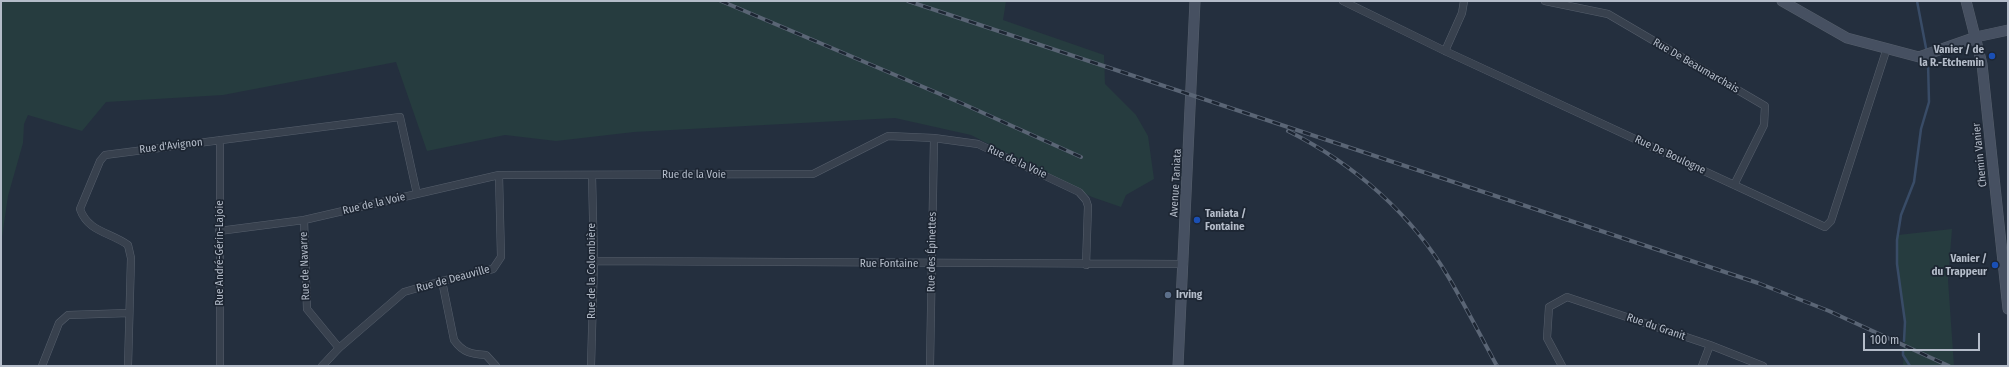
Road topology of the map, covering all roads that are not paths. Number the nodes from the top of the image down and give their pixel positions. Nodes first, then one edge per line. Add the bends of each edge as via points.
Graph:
1 (1195, 1) edge
2 (1343, 1) edge
3 (1464, 1) edge
4 (1545, 1) edge
5 (1782, 1) edge
6 (1966, 1) edge
7 (2008, 30) edge
8 (1976, 37) junction
9 (1887, 48) junction
10 (1445, 51) junction
11 (934, 138) junction
12 (220, 140) junction
13 (499, 175) junction
14 (592, 175) junction
15 (1734, 185) junction
16 (417, 194) junction
17 (304, 220) junction
18 (219, 231) junction
19 (594, 261) junction
20 (932, 264) junction
21 (1184, 264) junction
22 (1086, 265) junction
23 (2006, 271) edge
24 (442, 281) junction
25 (2008, 309) edge
26 (129, 313) junction
27 (1710, 345) junction
28 (339, 348) junction
29 (42, 366) edge
30 (128, 366) edge
31 (220, 366) edge
32 (322, 366) edge
33 (496, 366) edge
34 (591, 366) edge
35 (930, 366) edge
36 (1178, 366) edge
37 (1562, 366) edge
38 (1702, 366) edge
39 (1763, 366) edge

1 - 21 street, Avenue Taniata
2 - 10 street, Rue De Boulogne
3 - 10 street via 1462,13
4 - 15 street, Rue De Beaumarchais via 1608,14 1765,106 1764,125
5 - 9 street via 1847,38
6 - 8 street, Chemin Vanier
7 - 8 street
8 - 9 street via 1920,58
8 - 23 street, Chemin Vanier via 1982,64
9 - 15 street, Rue De Boulogne via 1831,221 1825,227
10 - 15 street, Rue De Boulogne
11 - 14 street, Rue de la Voie via 888,136 813,174
11 - 20 street, Rue des Épinettes
11 - 22 street, Rue de la Voie via 978,144 1079,192 1088,206
12 - 16 street, Rue d'Avignon via 400,117
12 - 18 street, Rue André-Gérin-Lajoie
12 - 26 street, Rue d'Avignon via 113,152 105,155 100,161 80,209 91,226 119,238 128,245 131,258
13 - 14 street, Rue de la Voie
13 - 16 street, Rue de la Voie
13 - 24 street, Rue de Deauville via 501,257 493,269
14 - 19 street, Rue de la Colombière
16 - 17 street, Rue de la Voie
17 - 18 street, Rue de la Voie
17 - 28 street, Rue de Navarre via 307,309
18 - 31 street, Rue André-Gérin-Lajoie
19 - 20 street, Rue Fontaine
19 - 34 street, Rue de la Colombière
20 - 22 street, Rue Fontaine
20 - 35 street, Rue des Épinettes
21 - 22 street, Rue Fontaine
21 - 36 street, Avenue Taniata
23 - 25 street, Chemin Vanier
24 - 28 street, Rue de Deauville via 404,292
24 - 33 street via 454,340 460,348 473,354 486,355
26 - 29 street via 68,315 59,323
26 - 30 street, Rue d'Avignon
27 - 37 street, Rue du Granit via 1567,297 1549,307 1547,338
27 - 38 street
27 - 39 street, Rue du Granit
28 - 32 street, Rue de Deauville

